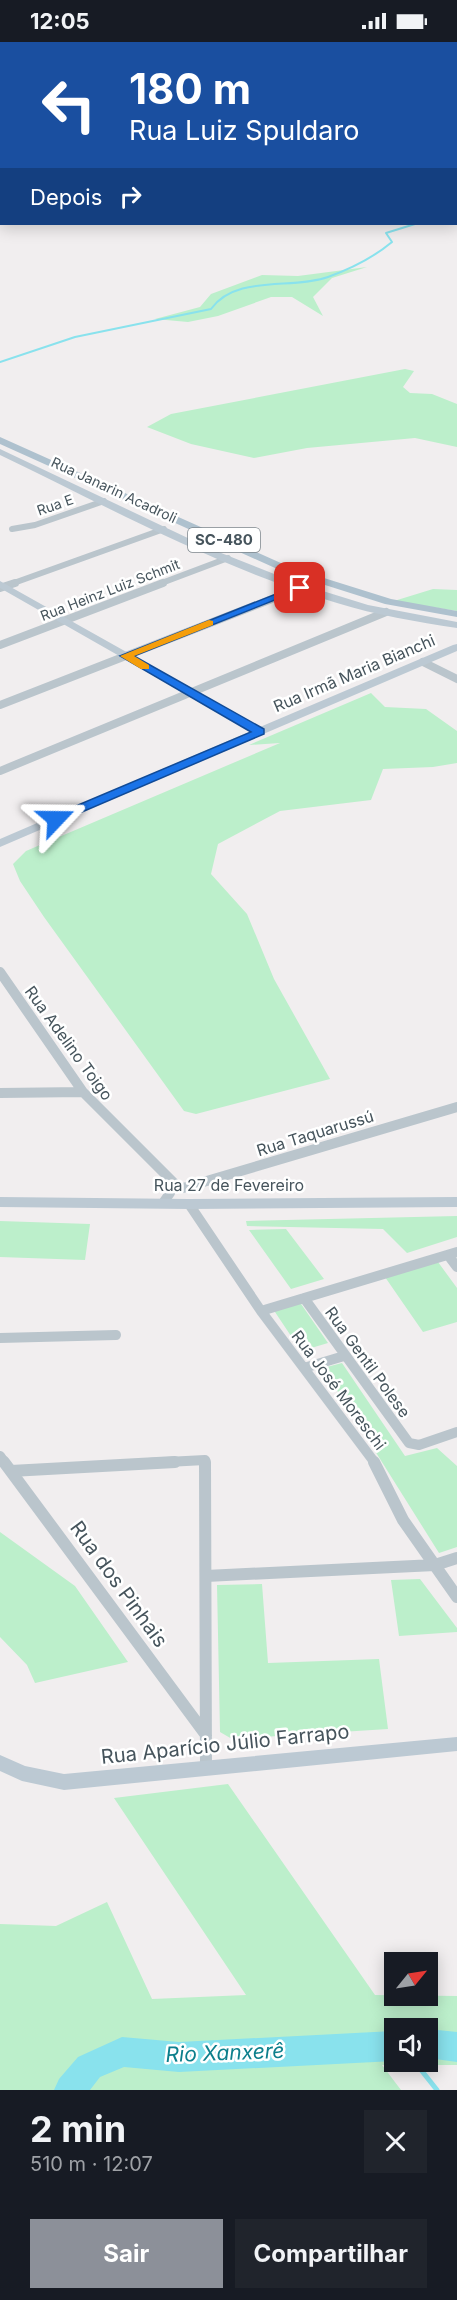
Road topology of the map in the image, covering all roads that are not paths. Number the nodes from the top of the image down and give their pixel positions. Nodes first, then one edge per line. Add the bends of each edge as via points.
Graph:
1 (0, 440) edge
2 (0, 452) edge
3 (104, 501) junction
4 (12, 529) dead end
5 (164, 529) junction
6 (228, 558) junction
7 (2, 586) edge
8 (300, 588) junction
9 (386, 612) junction
10 (457, 615) edge
11 (63, 620) junction
12 (457, 625) edge
13 (0, 645) edge
14 (457, 647) edge
15 (126, 656) junction
16 (423, 662) junction
17 (457, 679) edge
18 (191, 693) junction
19 (0, 705) edge
20 (260, 732) junction
21 (0, 771) edge
22 (0, 843) edge
23 (0, 972) edge
24 (83, 1092) junction
25 (0, 1093) edge
26 (457, 1107) edge
27 (169, 1179) junction
28 (183, 1188) joint
29 (0, 1202) edge
30 (457, 1202) edge
31 (163, 1203) junction
32 (189, 1204) junction
33 (453, 1254) edge
34 (457, 1267) edge
35 (304, 1298) junction
36 (261, 1311) junction
37 (116, 1335) dead end
38 (0, 1338) edge
39 (344, 1356) junction
40 (304, 1368) junction
41 (457, 1432) edge
42 (0, 1456) edge
43 (11, 1471) junction
44 (457, 1558) edge
45 (435, 1565) junction
46 (206, 1576) junction
47 (457, 1598) edge
48 (206, 1735) junction
49 (457, 1744) edge
50 (0, 1763) edge
51 (206, 1767) junction

1 - 10 main road, SC-480 via 288,570 359,594
2 - 3 street, Rua Janarin Acadroli
3 - 4 street, Rua E
3 - 5 street, Rua Janarin Acadroli
5 - 6 street, Rua Janarin Acadroli
5 - 7 street
6 - 8 street, Rua Janarin Acadroli
6 - 11 street, Rua Heinz Luiz Schmit
7 - 11 street
8 - 9 street, Rua Janarin Acadroli
8 - 15 street
9 - 12 street, Rua Janarin Acadroli
9 - 18 street
11 - 13 street, Rua Heinz Luiz Schmit
11 - 15 street
14 - 16 street, Rua Irmã Maria Bianchi
15 - 18 street
15 - 19 street
16 - 17 street
16 - 20 street, Rua Irmã Maria Bianchi
18 - 20 street
18 - 21 street
20 - 22 street, Rua Irmã Maria Bianchi
23 - 24 street, Rua Adelino Toigo
24 - 25 street
24 - 27 street, Rua Adelino Toigo
26 - 28 street, Rua Taquarussú
27 - 28 street, Rua Adelino Toigo
27 - 31 street via 170,1193
29 - 31 street, Rua 27 de Fevereiro
30 - 32 street, Rua 27 de Fevereiro
31 - 32 street, Rua 27 de Fevereiro
32 - 36 street, Rua José Moreschi
33 - 34 street
33 - 35 street
35 - 36 street
35 - 39 street, Rua Gentil Polese
36 - 40 street, Rua José Moreschi
37 - 38 street
39 - 40 street
39 - 41 street, Rua Gentil Polese via 409,1443 419,1445
40 - 45 street, Rua José Moreschi via 379,1469 404,1520
42 - 43 street, Rua dos Pinhais
43 - 46 street via 205,1460
43 - 48 street, Rua dos Pinhais
44 - 45 street
45 - 46 street
45 - 47 street, Rua José Moreschi
46 - 48 street
48 - 51 street
49 - 51 street, Rua Aparício Júlio Farrapo
50 - 51 street, Rua Aparício Júlio Farrapo via 22,1773 64,1782

